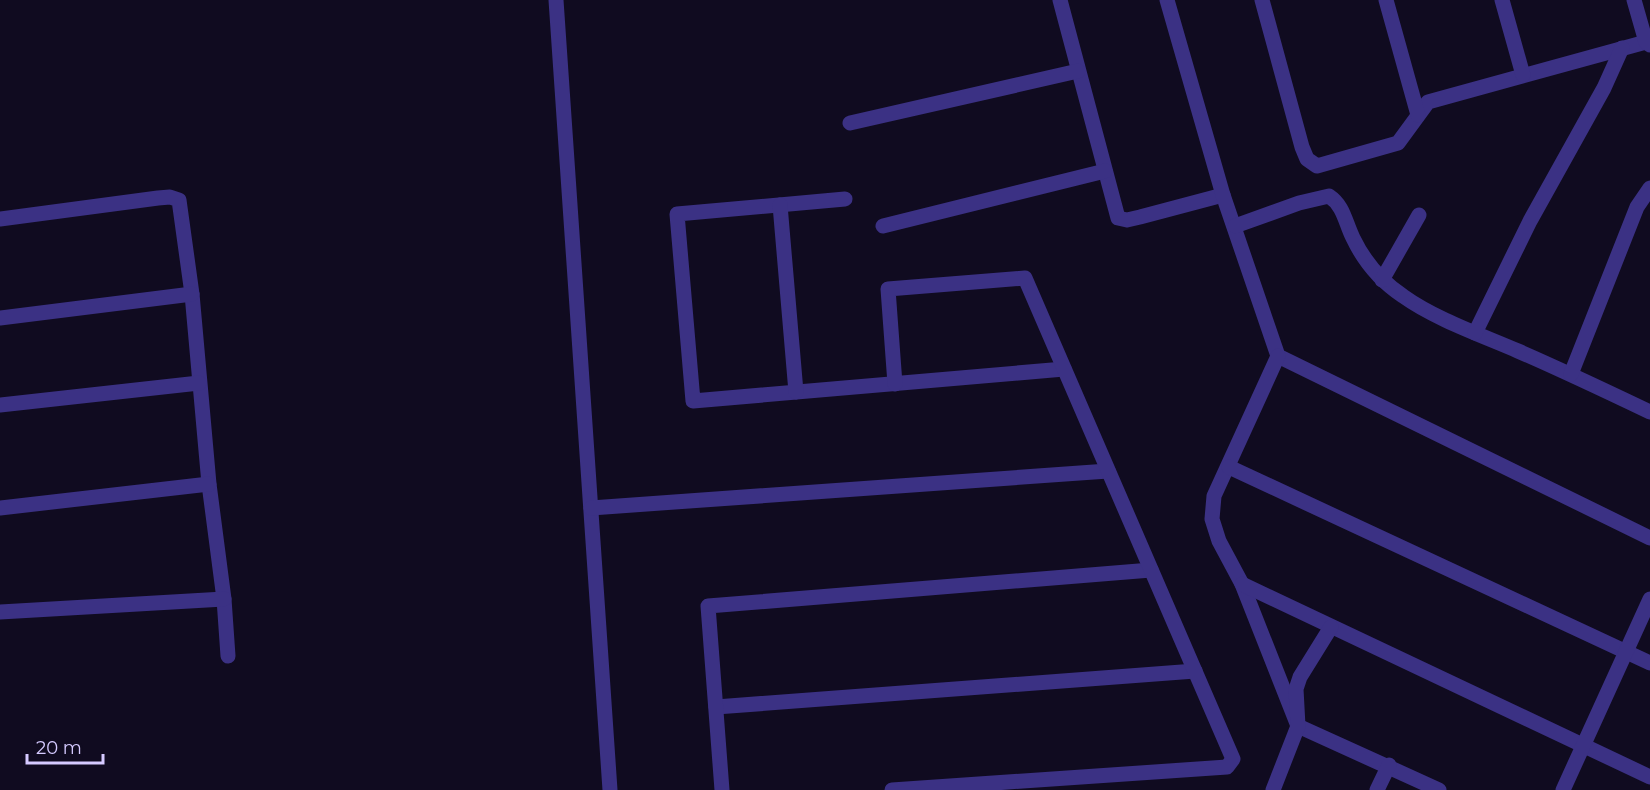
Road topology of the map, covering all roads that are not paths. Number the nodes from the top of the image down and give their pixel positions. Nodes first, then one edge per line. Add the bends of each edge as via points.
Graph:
1 (556, 0) edge
2 (1060, 0) edge
3 (1167, 0) edge
4 (1262, 0) edge
5 (1386, 0) edge
6 (1502, 0) edge
7 (1634, 0) edge
8 (1648, 43) edge
9 (1622, 48) junction
10 (1078, 71) junction
11 (1523, 75) junction
12 (1418, 115) junction
13 (850, 123) dead end
14 (1105, 171) junction
15 (1650, 188) edge
16 (1223, 195) junction
17 (845, 199) dead end
18 (780, 205) junction
19 (1419, 216) dead end
20 (0, 219) edge
21 (884, 226) dead end
22 (1235, 226) junction
23 (1382, 279) junction
24 (192, 294) junction
25 (0, 318) edge
26 (1475, 333) junction
27 (1278, 356) junction
28 (1064, 369) junction
29 (1571, 374) junction
30 (199, 382) junction
31 (895, 384) junction
32 (796, 392) junction
33 (0, 405) edge
34 (1650, 412) edge
35 (1229, 467) junction
36 (1108, 471) junction
37 (208, 484) junction
38 (0, 508) edge
39 (591, 508) junction
40 (1650, 538) edge
41 (1151, 570) junction
42 (1242, 584) junction
43 (224, 599) junction
44 (1650, 599) edge
45 (0, 612) edge
46 (1331, 627) junction
47 (1625, 652) junction
48 (228, 656) dead end
49 (1650, 663) edge
50 (1195, 671) junction
51 (716, 706) junction
52 (1298, 726) junction
53 (1585, 746) junction
54 (1389, 765) junction
55 (1650, 777) edge
56 (610, 790) edge
57 (722, 790) edge
58 (892, 790) edge
59 (1273, 790) edge
60 (1377, 790) edge
61 (1439, 790) edge
62 (1563, 790) edge

1 - 39 street
2 - 10 street
3 - 16 street
4 - 12 street via 1302,147 1312,164 1317,166 1398,143
5 - 12 street
6 - 11 street
7 - 8 street
8 - 9 street
9 - 11 street
9 - 26 street
10 - 13 street
10 - 14 street
11 - 12 street via 1428,102
14 - 16 street via 1115,212 1118,218 1127,220
14 - 21 street
15 - 29 street via 1637,207
16 - 22 street
17 - 18 street
18 - 32 street
18 - 32 street via 677,214 693,401
19 - 23 street
20 - 24 street via 176,197 181,205
22 - 23 street via 1329,196 1339,202 1353,238
22 - 27 street
23 - 26 street via 1404,297
24 - 25 street
24 - 30 street
26 - 29 street
27 - 35 street
27 - 40 street
28 - 31 street
28 - 31 street via 1025,278 888,289
28 - 36 street
29 - 34 street
30 - 33 street
30 - 37 street
31 - 32 street
35 - 42 street via 1214,496 1212,519
35 - 47 street
36 - 39 street
36 - 41 street
37 - 38 street
37 - 43 street
39 - 56 street
41 - 50 street
41 - 51 street via 708,606
42 - 46 street
42 - 52 street
43 - 45 street
43 - 48 street
44 - 47 street
46 - 52 street via 1296,689
46 - 53 street
47 - 49 street
47 - 53 street
50 - 51 street
50 - 58 street via 1231,753 1233,759 1227,767
51 - 57 street
52 - 54 street
52 - 59 street
53 - 55 street
53 - 62 street
54 - 60 street
54 - 61 street

